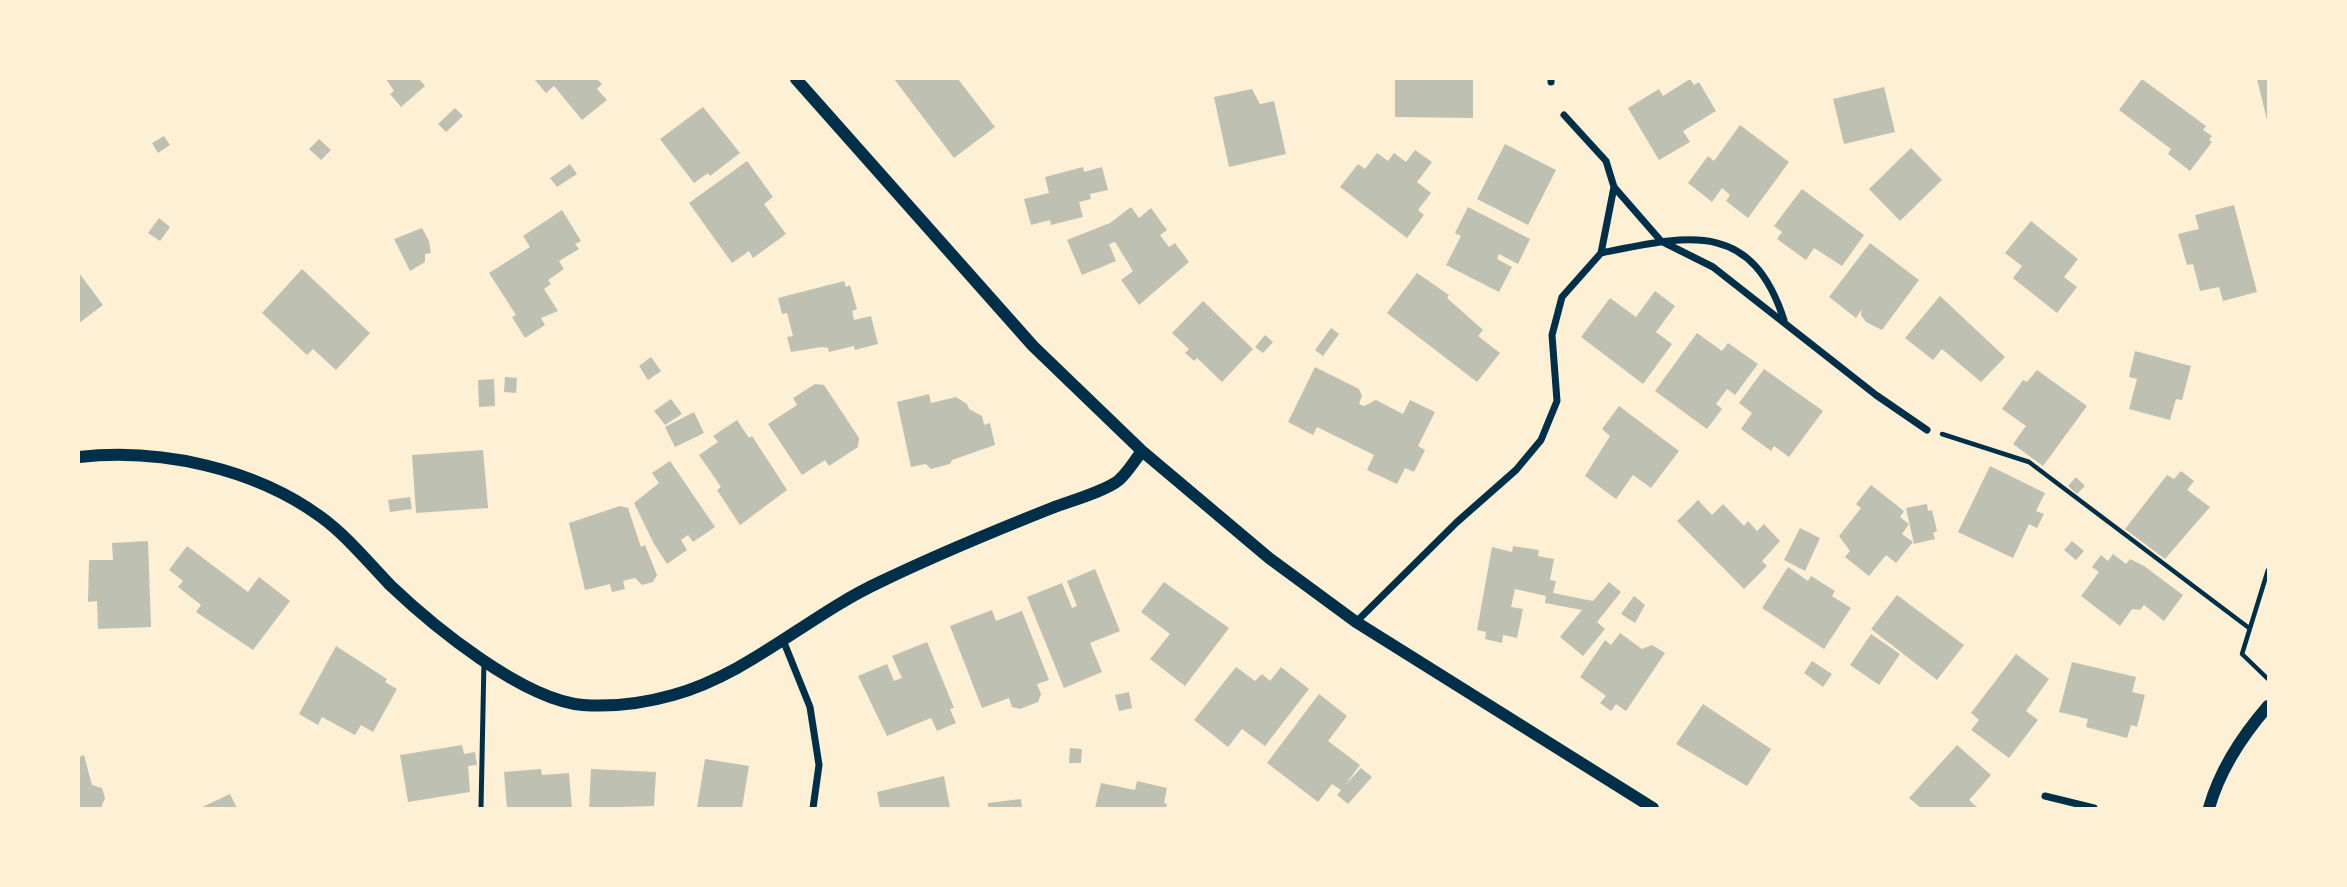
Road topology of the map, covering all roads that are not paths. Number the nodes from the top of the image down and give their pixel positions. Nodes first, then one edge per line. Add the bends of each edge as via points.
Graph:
1 (796, 79) edge
2 (1564, 115) dead end
3 (1614, 187) junction
4 (1661, 241) junction
5 (1601, 253) junction
6 (1784, 321) junction
7 (1927, 430) road end
8 (1142, 452) junction
9 (79, 457) edge
10 (1356, 622) junction
11 (783, 640) junction
12 (484, 661) junction
13 (2268, 706) edge
14 (2045, 796) dead end
15 (481, 808) edge
16 (813, 808) edge
17 (1653, 808) edge
18 (2094, 808) edge
19 (2209, 808) edge

1 - 8 street via 1032,346
2 - 3 street via 1606,160
3 - 4 street
3 - 5 street
4 - 5 street
4 - 6 street via 1713,267
4 - 6 street via 1717,242 1743,253 1776,297
5 - 10 street via 1562,298 1552,335 1557,401 1541,440 1516,470
6 - 7 street
8 - 10 street via 1269,558
8 - 11 street via 1118,481 949,549 867,588
9 - 12 street via 201,464 273,491 320,517 418,610
10 - 17 street
11 - 12 street via 712,681 640,702 582,705 532,690
11 - 16 street via 810,707 819,765
12 - 15 lane
13 - 19 street via 2240,739
14 - 18 street

